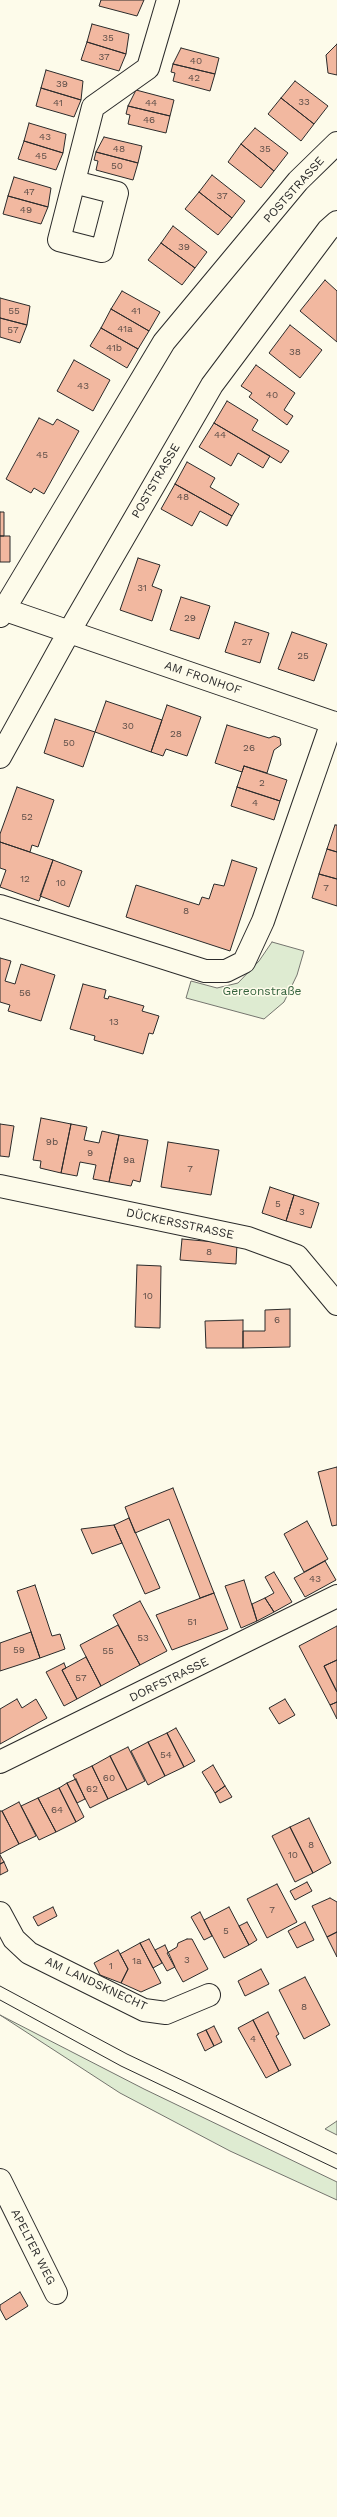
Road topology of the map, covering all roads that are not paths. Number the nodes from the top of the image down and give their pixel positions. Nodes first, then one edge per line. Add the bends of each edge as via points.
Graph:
1 (168, 0) edge
2 (337, 144) edge
3 (74, 182) dead end
4 (337, 222) edge
5 (1, 611) edge
6 (69, 632) junction
7 (335, 723) edge
8 (0, 757) edge
9 (0, 906) edge
10 (0, 1186) edge
11 (337, 1304) edge
12 (337, 1596) edge
13 (0, 1762) edge
14 (0, 1913) edge
15 (209, 1995) dead end
16 (0, 2180) edge
17 (56, 2293) dead end

1 - 3 street via 148,68 93,107
2 - 5 street, POSTSTRASSE via 298,181 164,342
4 - 6 street, POSTSTRASSE via 328,230 212,385
5 - 6 street, AM FRONHOF
6 - 7 street, AM FRONHOF
6 - 8 street, POSTSTRASSE
7 - 9 street via 264,921 244,962 226,971 205,971
10 - 11 street, DÜCKERSSTRASSE via 248,1238 297,1256
12 - 13 street, DORFSTRASSE
14 - 15 street, AM LANDSKNECHT via 14,1939 29,1953 144,2010 166,2013
16 - 17 street, APELTER WEG

